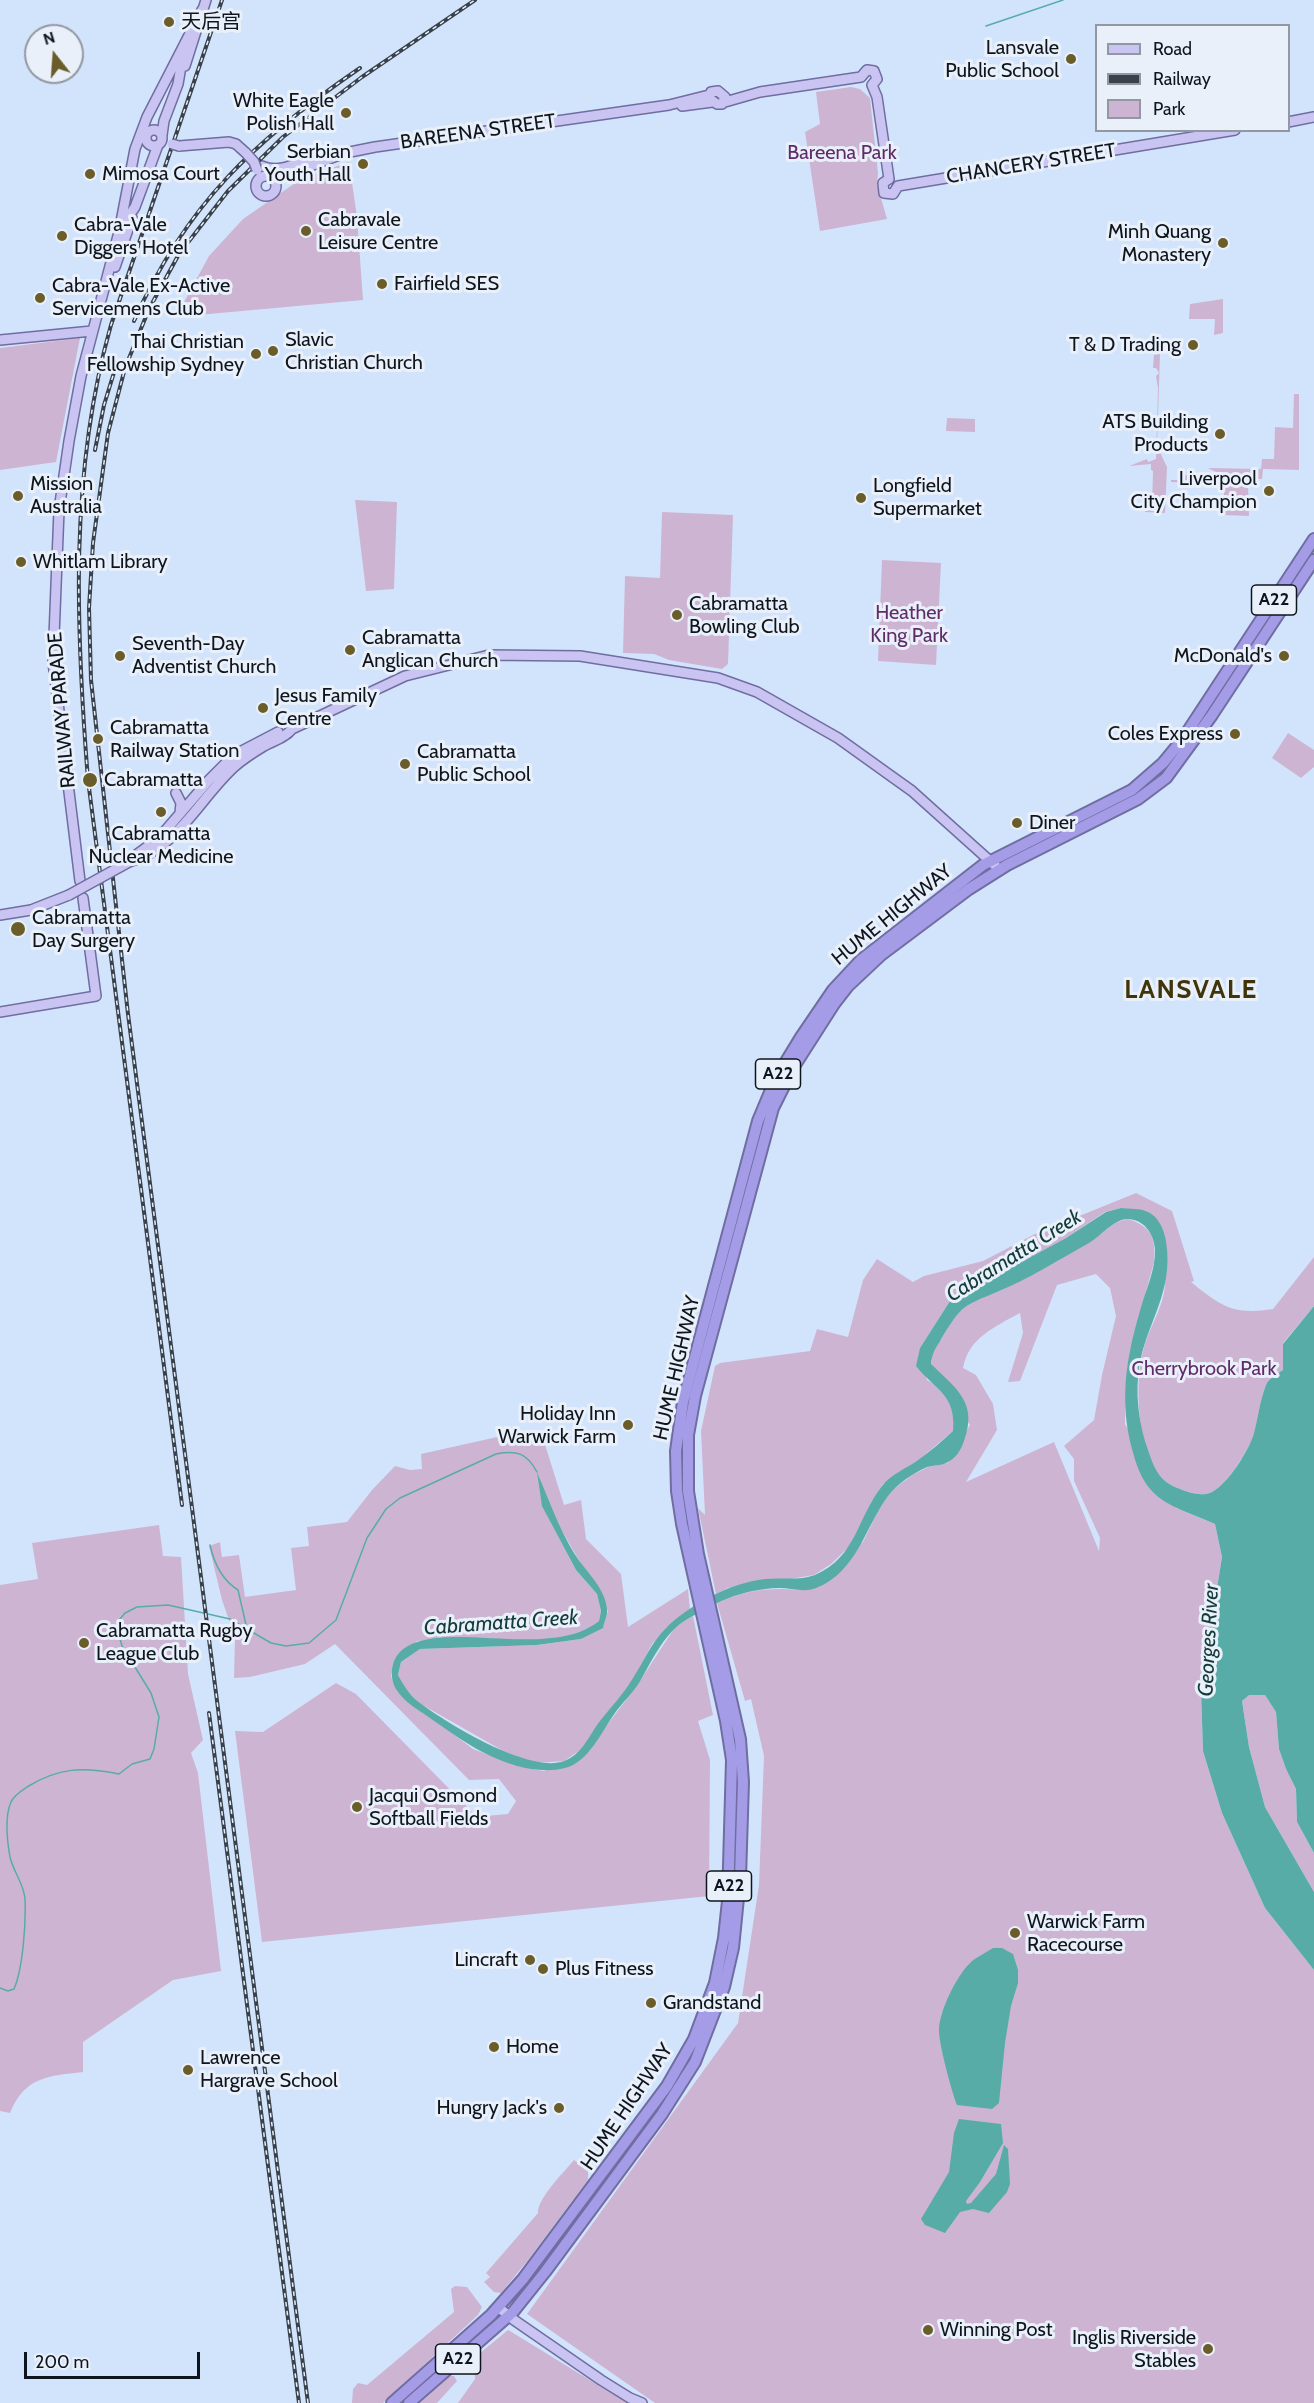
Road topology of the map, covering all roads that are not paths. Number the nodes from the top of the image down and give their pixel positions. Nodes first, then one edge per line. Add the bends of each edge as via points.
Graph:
1 (206, 0) edge
2 (201, 14) junction
3 (187, 34) junction
4 (182, 58) junction
5 (861, 77) junction
6 (165, 81) junction
7 (178, 84) junction
8 (872, 85) junction
9 (166, 115) junction
10 (1314, 117) edge
11 (1290, 122) edge
12 (1223, 132) edge
13 (148, 136) junction
14 (160, 140) junction
15 (175, 145) junction
16 (201, 145) junction
17 (218, 149) junction
18 (350, 152) junction
19 (255, 163) junction
20 (148, 169) junction
21 (291, 173) junction
22 (269, 177) junction
23 (889, 179) junction
24 (257, 182) junction
25 (898, 186) junction
26 (275, 190) junction
27 (135, 207) junction
28 (119, 232) junction
29 (103, 292) junction
30 (92, 331) junction
31 (0, 340) edge
32 (1314, 539) edge
33 (1314, 560) edge
34 (176, 793) dead end
35 (198, 799) junction
36 (180, 813) junction
37 (140, 856) junction
38 (991, 861) junction
39 (1000, 870) junction
40 (80, 881) dead end
41 (83, 898) dead end
42 (0, 915) edge
43 (0, 1012) edge
44 (700, 1585) junction
45 (735, 1878) junction
46 (498, 2307) junction
47 (508, 2316) junction
48 (632, 2401) edge
49 (392, 2403) edge
50 (409, 2403) edge
51 (642, 2403) edge

1 - 2 main road, RAILWAY PARADE
2 - 3 main road, RAILWAY PARADE
2 - 4 main road
2 - 7 main road, RAILWAY PARADE
3 - 4 main road
3 - 6 main road, RAILWAY PARADE
4 - 6 main road
4 - 7 main road
5 - 8 main road via 864,85
5 - 8 main road via 867,70 874,71 877,79
5 - 18 main road, BAREENA STREET via 753,90 723,98 721,105 711,99 679,107 669,105
6 - 28 main road, RAILWAY PARADE via 135,149
7 - 9 main road
8 - 23 main road
9 - 13 main road
9 - 14 main road
10 - 11 main road
12 - 25 main road, CHANCERY STREET
13 - 14 main road via 152,146
13 - 14 main road via 157,130
13 - 20 main road
14 - 15 main road
14 - 20 main road
15 - 16 main road
15 - 17 main road
16 - 17 main road
16 - 19 main road via 232,143
17 - 19 main road via 236,149
18 - 19 main road via 280,169
18 - 21 main road, BAREENA STREET
19 - 22 main road
19 - 24 main road
20 - 27 main road
21 - 22 main road, BAREENA STREET
21 - 26 main road, BAREENA STREET
22 - 24 main road via 261,177
22 - 26 main road via 276,184
23 - 25 main road
23 - 25 main road via 882,186 884,193 893,194
24 - 26 main road via 260,195 269,196
27 - 28 main road
27 - 29 main road, RAILWAY PARADE
28 - 29 main road, RAILWAY PARADE
29 - 30 main road, RAILWAY PARADE
30 - 31 main road
30 - 40 main road, RAILWAY PARADE via 70,430 59,510 53,633 54,670
32 - 38 highway, HUME HIGHWAY / A22 via 1163,763 1132,790
33 - 39 highway, HUME HIGHWAY / A22 via 1166,778 1138,799
34 - 36 main road via 181,802
35 - 36 main road
35 - 37 main road via 170,838
35 - 38 main road via 234,755 285,728 292,729 405,676 489,655 580,656 718,678 747,687 838,738 912,791
36 - 37 main road
37 - 42 main road, bridge via 69,895 31,910
38 - 39 main road
38 - 44 highway, HUME HIGHWAY / A22 via 902,927 847,974 801,1037 763,1107 678,1433 677,1491
39 - 44 highway, HUME HIGHWAY / A22 via 881,955 848,986 793,1068 773,1108 687,1435 688,1491
41 - 43 main road via 96,996
44 - 45 highway, HUME HIGHWAY / A22 via 732,1760
45 - 46 highway, HUME HIGHWAY / A22 via 714,1983 684,2057 601,2177
45 - 47 highway, HUME HIGHWAY / A22 via 733,1948 724,1987 695,2061 662,2115
46 - 47 main road
46 - 49 highway, HUME HIGHWAY / A22
47 - 48 main road
47 - 50 highway, HUME HIGHWAY / A22
48 - 51 main road

